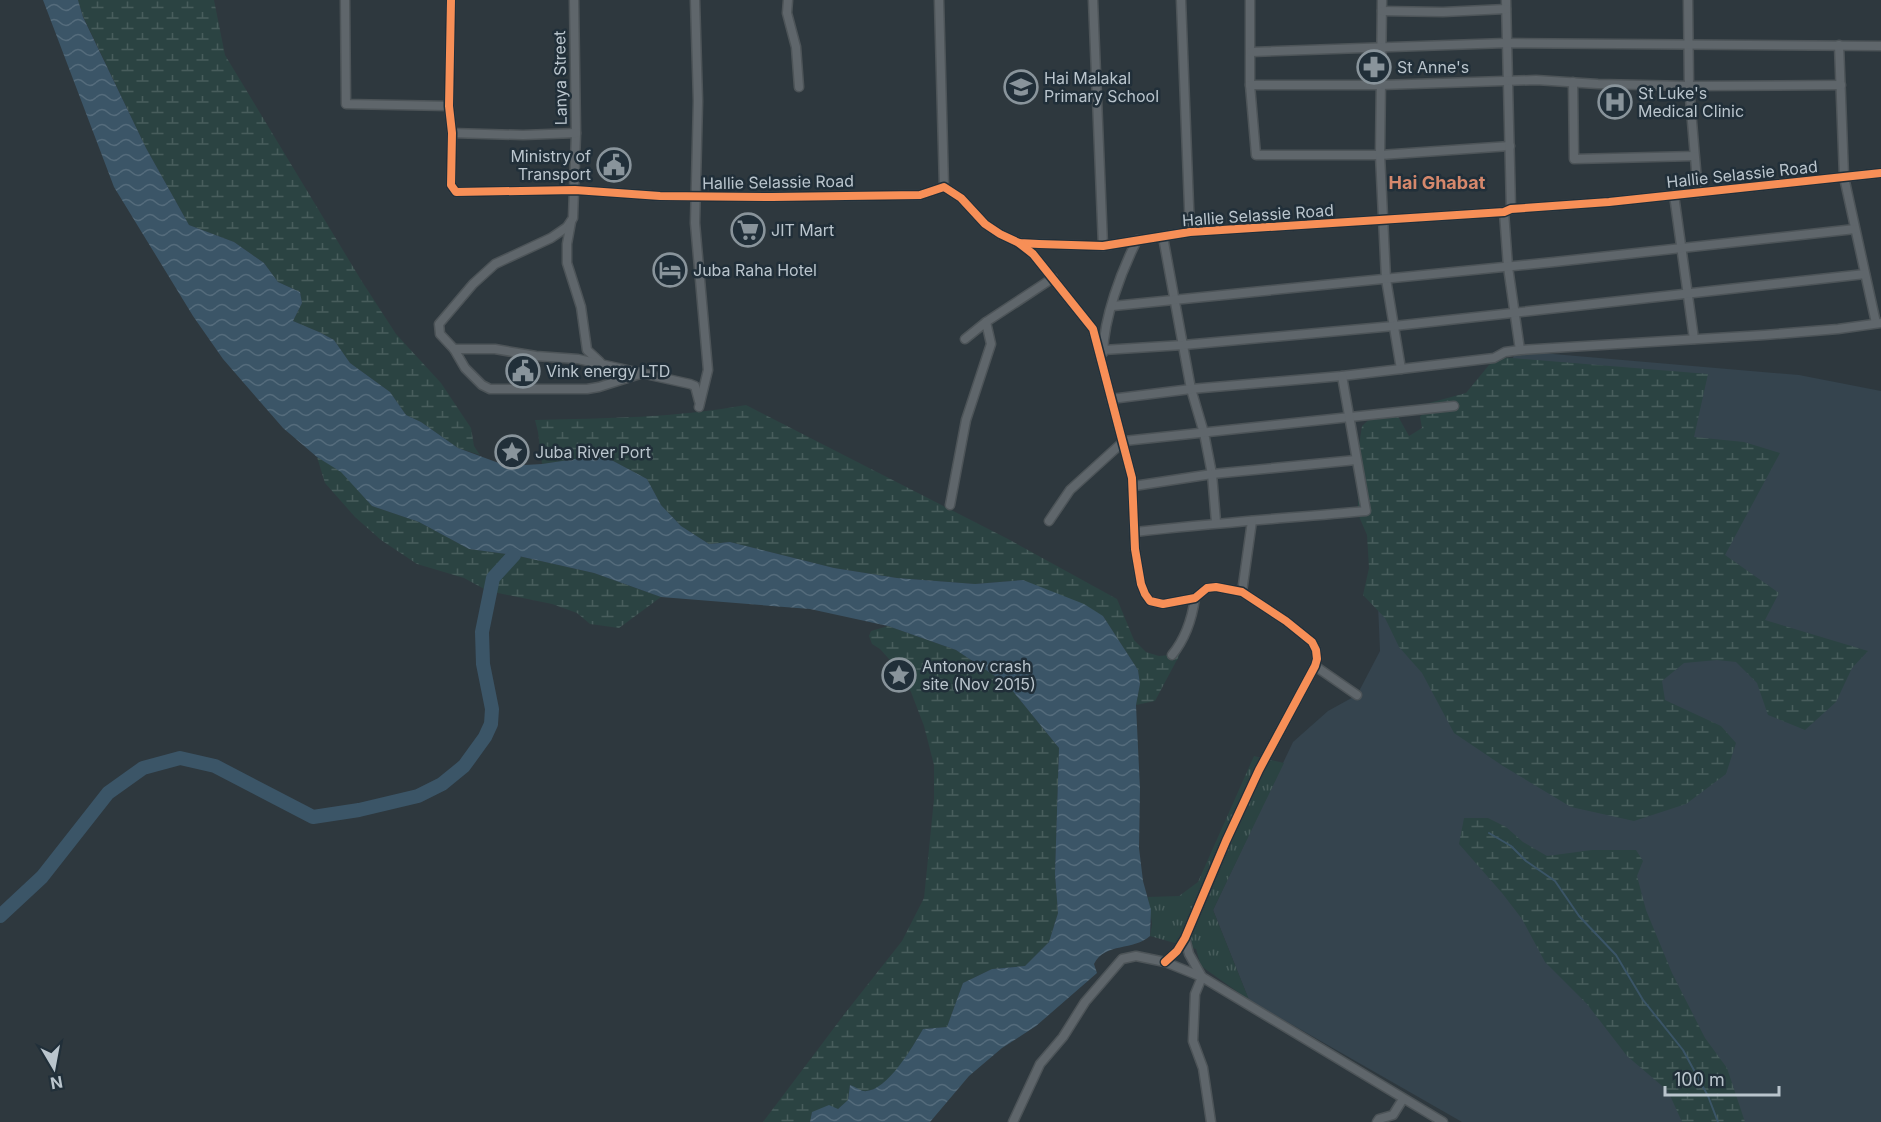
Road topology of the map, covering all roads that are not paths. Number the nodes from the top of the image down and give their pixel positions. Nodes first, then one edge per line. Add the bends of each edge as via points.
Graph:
1 (345, 0) edge
2 (451, 0) edge
3 (574, 0) edge
4 (695, 0) edge
5 (788, 0) edge
6 (939, 0) edge
7 (1092, 0) edge
8 (1181, 0) edge
9 (1250, 0) edge
10 (1382, 0) edge
11 (1688, 0) edge
12 (1506, 5) edge
13 (1382, 11) junction
14 (1506, 44) junction
15 (1689, 44) junction
16 (1839, 45) junction
17 (1881, 46) edge
18 (1382, 48) junction
19 (1251, 52) junction
20 (1509, 81) junction
21 (1573, 82) junction
22 (1250, 85) junction
23 (1381, 85) junction
24 (1841, 85) junction
25 (1689, 86) junction
26 (800, 87) dead end
27 (449, 106) junction
28 (452, 133) junction
29 (576, 133) junction
30 (1510, 146) junction
31 (1380, 154) junction
32 (1694, 156) junction
33 (1881, 173) edge
34 (1844, 177) junction
35 (944, 187) junction
36 (575, 190) junction
37 (1698, 193) junction
38 (1674, 195) junction
39 (697, 196) junction
40 (1508, 211) junction
41 (1384, 219) junction
42 (571, 222) junction
43 (1855, 229) junction
44 (1190, 232) junction
45 (1163, 237) junction
46 (1137, 240) junction
47 (1019, 243) junction
48 (1103, 246) junction
49 (1681, 248) junction
50 (1508, 267) junction
51 (1865, 274) junction
52 (1053, 278) junction
53 (1386, 279) junction
54 (1688, 294) junction
55 (1175, 299) junction
56 (1113, 306) junction
57 (1514, 313) junction
58 (986, 322) junction
59 (1878, 323) edge
60 (1394, 326) junction
61 (966, 339) dead end
62 (1694, 339) junction
63 (1183, 345) junction
64 (454, 349) junction
65 (1103, 350) junction
66 (1520, 350) junction
67 (602, 364) junction
68 (1401, 369) junction
69 (643, 373) junction
70 (1342, 376) junction
71 (1105, 377) junction
72 (1191, 389) junction
73 (1112, 399) junction
74 (1454, 406) dead end
75 (1349, 417) junction
76 (1204, 433) junction
77 (1124, 441) junction
78 (1356, 460) junction
79 (1212, 474) junction
80 (1134, 486) junction
81 (950, 505) dead end
82 (1049, 521) dead end
83 (1252, 521) junction
84 (1216, 522) junction
85 (1135, 532) junction
86 (1242, 592) junction
87 (1196, 598) junction
88 (1172, 655) dead end
89 (1316, 666) junction
90 (1357, 695) dead end
91 (1185, 938) junction
92 (1165, 962) junction
93 (1202, 977) junction
94 (1403, 1099) junction
95 (1013, 1122) edge
96 (1212, 1122) edge
97 (1377, 1122) edge
98 (1443, 1122) edge

1 - 27 street via 346,104
2 - 27 street, Hallie Selassie Road
3 - 29 street, Lanya Street
4 - 39 street
5 - 26 street
6 - 35 street
7 - 48 street
8 - 44 street
9 - 19 street
10 - 13 street
11 - 15 street
12 - 13 street via 1443,12
12 - 14 street
13 - 18 street
14 - 15 street
14 - 18 street
14 - 20 street
15 - 16 street
15 - 25 street
16 - 17 street
16 - 24 street
18 - 19 street
18 - 23 street
19 - 22 street
20 - 21 street
20 - 23 street
20 - 30 street
21 - 25 street
21 - 32 street via 1574,159
22 - 23 street
22 - 31 street via 1256,156
23 - 31 street
24 - 25 street
24 - 34 street
25 - 32 street
27 - 28 street, Hallie Selassie Road
28 - 29 street
28 - 36 street, Hallie Selassie Road via 450,183 456,192
29 - 36 street, Lanya Street
30 - 31 street
30 - 40 street
31 - 41 street
32 - 37 street
33 - 34 street, Hallie Selassie Road
34 - 37 street, Hallie Selassie Road
34 - 43 street
35 - 39 street, Hallie Selassie Road via 920,195
35 - 47 street, Hallie Selassie Road via 961,198 985,224
36 - 39 street, Hallie Selassie Road
36 - 42 street, Lanya Street
37 - 38 street, Hallie Selassie Road
38 - 40 street, Hallie Selassie Road
38 - 49 street
39 - 69 street via 695,223 708,370 699,407 694,386
40 - 41 street, Hallie Selassie Road
40 - 50 street
41 - 44 street, Hallie Selassie Road
41 - 53 street
42 - 64 street via 551,238 495,264 466,292 439,324 440,334
42 - 67 street, Lanya Street via 567,262 581,307 587,350
43 - 49 street
43 - 51 street
44 - 45 street, Hallie Selassie Road
45 - 46 street, Hallie Selassie Road
45 - 55 street
46 - 48 street, Hallie Selassie Road
46 - 56 street
47 - 48 street, Hallie Selassie Road
47 - 52 street
49 - 50 street
49 - 54 street
50 - 53 street
50 - 57 street
51 - 54 street
51 - 59 street
52 - 58 street
52 - 71 street via 1094,329
53 - 55 street
53 - 60 street
54 - 57 street
54 - 62 street
55 - 56 street
55 - 63 street
56 - 65 street
57 - 60 street
57 - 66 street
58 - 61 street
58 - 81 street via 991,344 966,420
59 - 62 street
60 - 63 street
60 - 68 street
62 - 66 street
63 - 65 street
63 - 72 street
64 - 67 street via 495,348
64 - 69 street via 465,368 489,389 587,389
65 - 71 street
66 - 68 street via 1494,358
67 - 69 street
68 - 70 street
70 - 72 street
70 - 75 street
71 - 73 street
72 - 73 street
72 - 76 street
73 - 77 street
74 - 75 street
75 - 76 street
75 - 78 street
76 - 77 street
76 - 79 street
77 - 80 street
77 - 82 street via 1070,490
78 - 79 street
78 - 83 street via 1366,511
79 - 80 street
79 - 84 street
80 - 85 street
83 - 84 street
83 - 86 street
84 - 85 street
85 - 87 street via 1141,584 1150,601 1163,604
86 - 87 street via 1207,588
86 - 89 street via 1312,642
87 - 88 street via 1189,626
89 - 90 street
89 - 91 street via 1259,770
91 - 92 street
91 - 93 street
92 - 93 street
92 - 95 street via 1137,956 1119,961 1040,1064
93 - 94 street
93 - 96 street via 1196,994 1192,1041 1203,1068
94 - 97 street via 1393,1115
94 - 98 street

